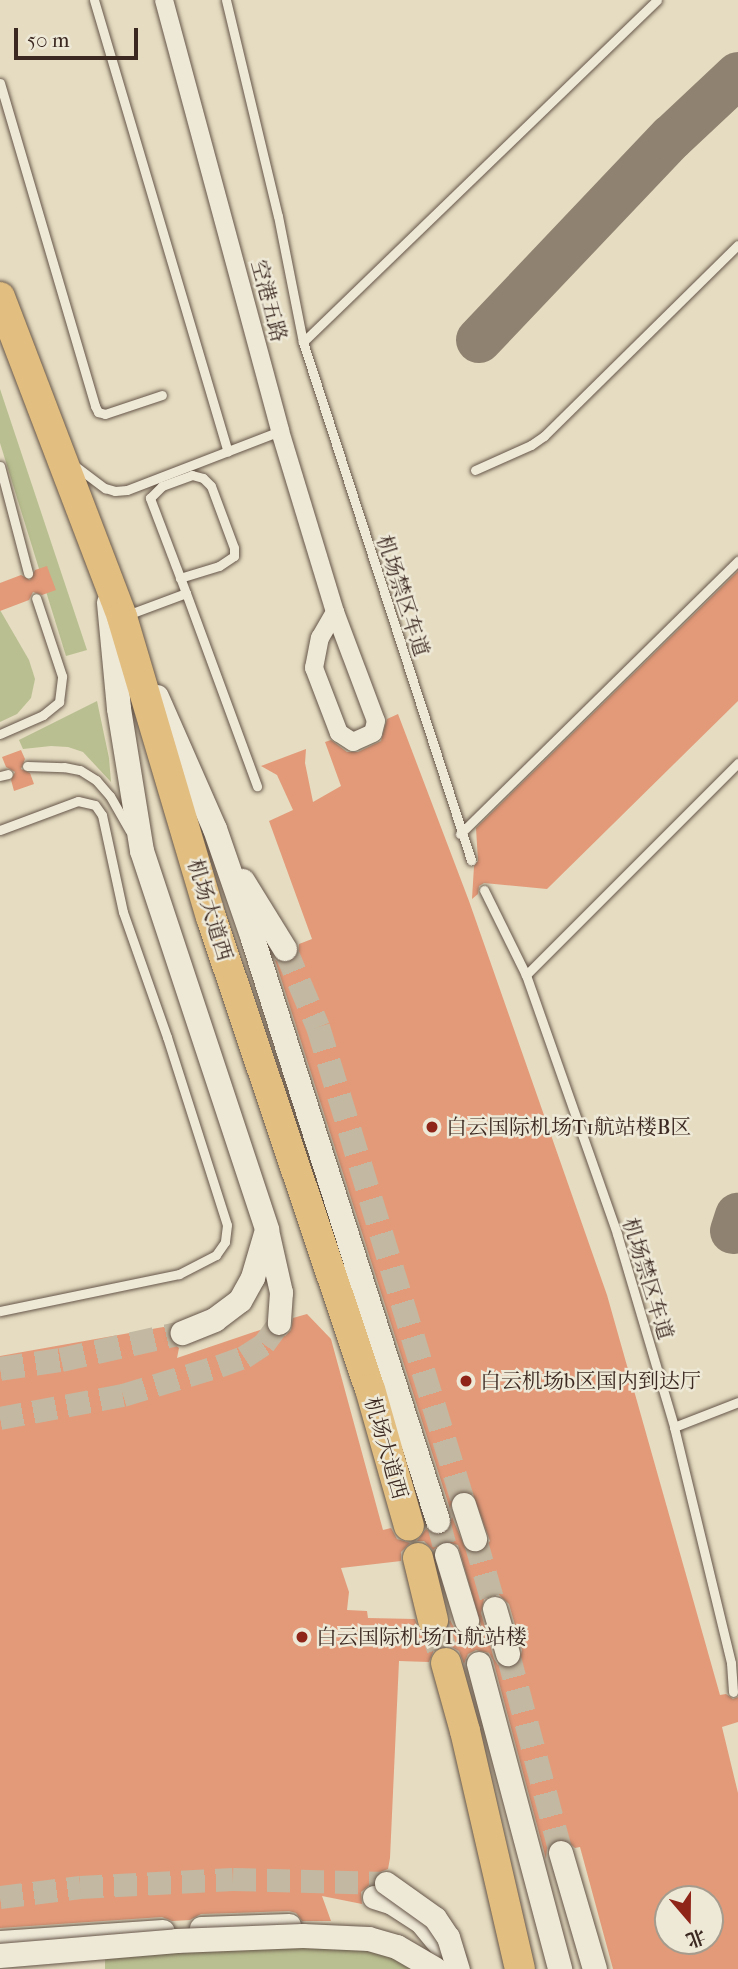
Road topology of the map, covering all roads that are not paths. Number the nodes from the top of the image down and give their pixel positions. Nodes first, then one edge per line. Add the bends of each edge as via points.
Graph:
1 (94, 0) edge
2 (164, 0) edge
3 (226, 0) edge
4 (657, 0) edge
5 (0, 83) edge
6 (738, 245) edge
7 (0, 297) edge
8 (303, 342) junction
9 (162, 395) dead end
10 (280, 431) junction
11 (228, 452) junction
12 (63, 457) junction
13 (0, 466) edge
14 (475, 470) dead end
15 (738, 561) edge
16 (28, 573) dead end
17 (106, 574) junction
18 (180, 578) junction
19 (186, 593) junction
20 (36, 598) dead end
21 (335, 612) junction
22 (122, 617) junction
23 (0, 734) edge
24 (738, 763) edge
25 (27, 766) dead end
26 (257, 786) dead end
27 (215, 828) junction
28 (0, 830) edge
29 (460, 834) junction
30 (142, 851) junction
31 (471, 860) dead end
32 (484, 890) dead end
33 (285, 949) tunnel mouth
34 (526, 975) junction
35 (267, 1230) junction
36 (0, 1311) edge
37 (279, 1323) tunnel mouth
38 (183, 1333) tunnel mouth
39 (738, 1402) edge
40 (674, 1427) junction
41 (464, 1504) tunnel mouth
42 (438, 1521) tunnel mouth
43 (409, 1526) tunnel mouth
44 (475, 1539) tunnel mouth
45 (433, 1557) joint
46 (495, 1609) tunnel mouth
47 (433, 1620) tunnel mouth
48 (467, 1620) tunnel mouth
49 (508, 1654) tunnel mouth
50 (734, 1662) edge
51 (446, 1663) tunnel mouth
52 (479, 1664) tunnel mouth
53 (733, 1692) dead end
54 (561, 1853) tunnel mouth
55 (380, 1890) tunnel mouth
56 (0, 1942) edge
57 (0, 1956) edge
58 (435, 1969) edge
59 (446, 1969) edge
60 (459, 1969) edge
61 (520, 1969) edge
62 (560, 1969) edge
63 (595, 1969) edge

1 - 11 lane
2 - 10 street, 空港五路
3 - 8 lane, 机场禁区车道 via 281,228
4 - 8 lane
5 - 9 lane via 98,412 105,414
6 - 14 lane via 544,436
7 - 12 highway, 机场大道西
8 - 29 lane, 机场禁区车道
10 - 11 lane
10 - 21 street, 空港五路
11 - 12 lane via 138,487 115,491
12 - 17 highway, 机场大道西
13 - 16 lane
15 - 29 lane
17 - 22 highway, 机场大道西
17 - 30 main road via 121,722
18 - 18 lane via 150,498 162,486 192,475 211,486 234,548 233,556 219,566
18 - 19 lane
19 - 22 lane
19 - 26 lane
20 - 23 lane via 62,676 59,702 43,715
21 - 21 street, 空港五路 via 320,638 314,668 339,733 352,742 373,733 376,721
22 - 27 main road
22 - 43 highway, 机场大道西 via 211,917 370,1389
24 - 34 lane
25 - 30 lane via 80,770 96,780
27 - 33 main road
27 - 42 main road
28 - 36 lane via 78,802 95,805 102,815 123,912 227,1225 225,1242 216,1255 178,1274
29 - 31 lane, 机场禁区车道
30 - 35 main road
32 - 34 lane, 机场禁区车道
34 - 40 lane, 机场禁区车道 via 617,1234
35 - 37 street via 281,1292
35 - 38 main road via 253,1278 240,1301 215,1321
39 - 40 lane
40 - 50 lane, 机场禁区车道
41 - 44 main road
45 - 47 highway
45 - 48 main road
46 - 49 main road
50 - 53 lane, 机场禁区车道
51 - 61 highway
52 - 62 main road
54 - 63 main road
55 - 60 street, bridge via 416,1901 435,1918 448,1937
56 - 59 street via 332,1925 391,1936
57 - 58 main road, bridge via 303,1936 369,1939 397,1947

